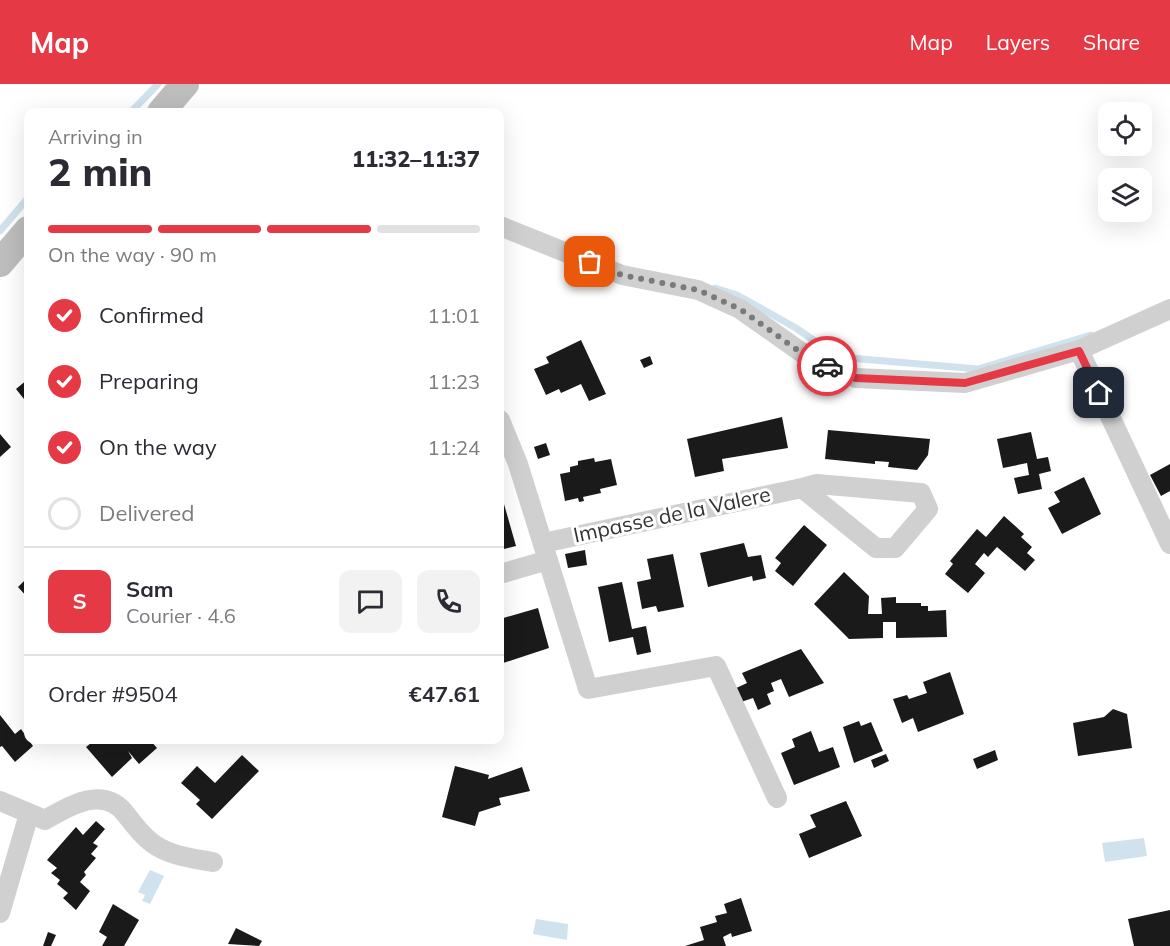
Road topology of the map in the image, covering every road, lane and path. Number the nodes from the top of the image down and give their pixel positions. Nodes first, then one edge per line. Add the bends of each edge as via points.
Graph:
1 (185, 84) edge
2 (164, 108) edge
3 (504, 228) edge
4 (24, 235) edge
5 (0, 263) edge
6 (1170, 309) edge
7 (1079, 351) junction
8 (504, 430) edge
9 (802, 488) junction
10 (1170, 544) edge
11 (545, 551) junction
12 (504, 572) edge
13 (777, 798) dead end
14 (0, 801) edge
15 (29, 814) junction
16 (213, 862) dead end
17 (0, 913) edge

1 - 2 street
3 - 7 street via 622,275 698,290 740,309 810,359 856,378 965,383
4 - 5 street
6 - 7 street
7 - 10 street
8 - 11 street, Impasse de la Valere
9 - 9 street, Impasse de la Valere via 817,484 921,493 928,509 895,548 876,548
9 - 11 street, Impasse de la Valere
11 - 12 street
11 - 13 street, Impasse de la Valere via 588,689 716,666
14 - 15 street
15 - 16 street via 45,820 89,799 110,801 164,851
15 - 17 street

